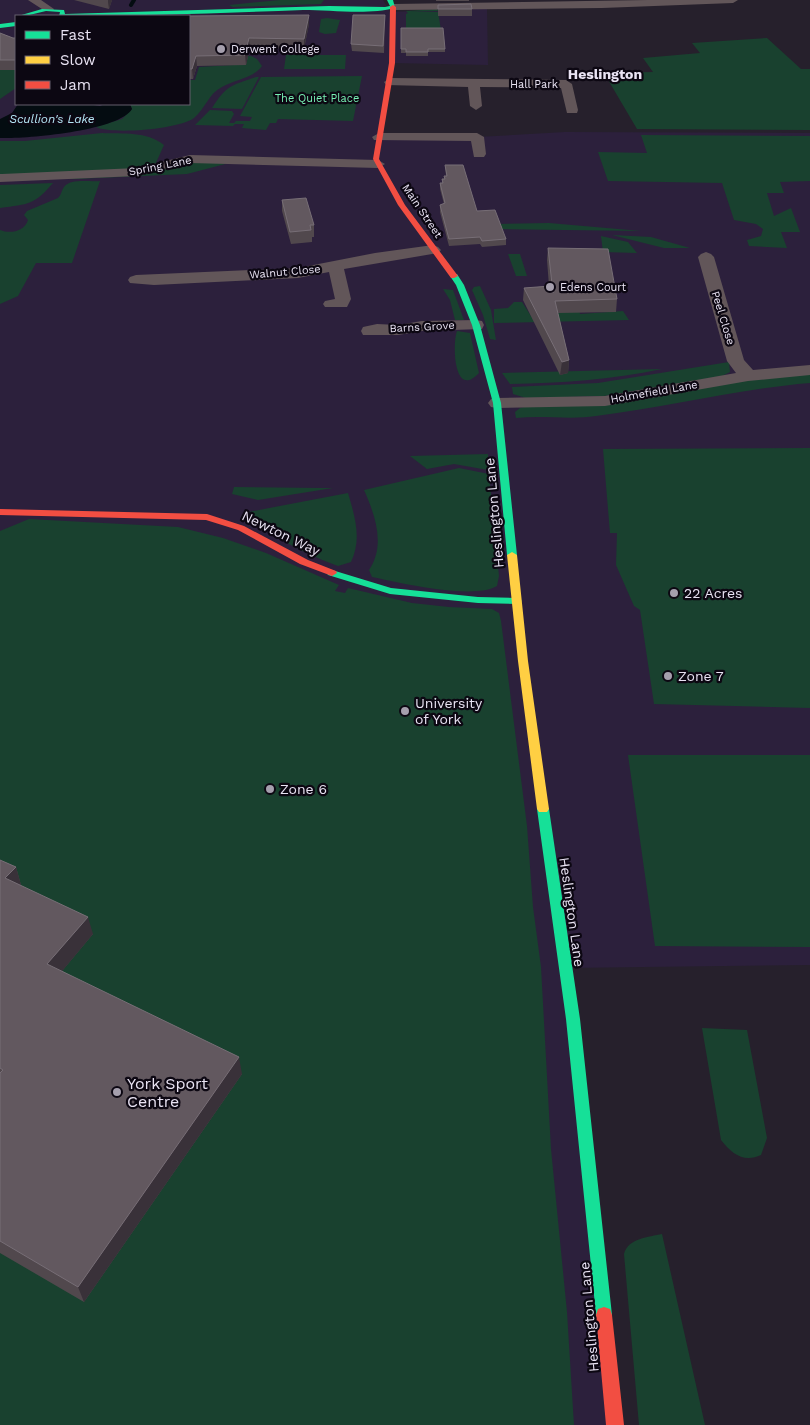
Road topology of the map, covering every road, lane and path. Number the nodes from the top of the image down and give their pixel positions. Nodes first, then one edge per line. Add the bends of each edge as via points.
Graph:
1 (259, 0) edge
2 (328, 0) edge
3 (733, 0) edge
4 (392, 5) edge
5 (340, 8) junction
6 (376, 8) junction
7 (27, 11) edge
8 (57, 13) edge
9 (15, 17) edge
10 (0, 24) edge
11 (15, 24) edge
12 (394, 24) junction
13 (390, 82) junction
14 (474, 84) junction
15 (476, 106) dead end
16 (572, 110) dead end
17 (378, 137) junction
18 (478, 154) dead end
19 (378, 164) junction
20 (2, 178) dead end
21 (433, 250) junction
22 (706, 257) dead end
23 (336, 267) junction
24 (136, 280) dead end
25 (331, 304) dead end
26 (476, 325) junction
27 (369, 332) dead end
28 (810, 370) edge
29 (748, 376) junction
30 (497, 402) junction
31 (0, 512) edge
32 (517, 601) junction
33 (615, 1425) edge

1 - 8 street
2 - 5 street via 330,5
3 - 4 street via 602,5
4 - 6 street
4 - 12 street
5 - 6 street
5 - 8 street
6 - 12 street via 389,13
7 - 8 street
9 - 10 street
10 - 11 street
12 - 13 street
13 - 14 street, Hall Park
13 - 17 street
14 - 15 street
14 - 16 street, Hall Park via 566,84
17 - 18 street via 477,137
17 - 19 street
19 - 20 street, Spring Lane via 190,159 122,173
19 - 21 street, Main Street
21 - 23 street, Walnut Close
21 - 26 street, Main Street via 460,285
22 - 29 street, Peel Close via 736,361
23 - 24 street, Walnut Close via 298,273
23 - 25 street via 343,299 340,304
26 - 27 street, Barns Grove via 422,326
26 - 30 street, Main Street
28 - 29 street, Holmefield Lane
29 - 30 street, Holmefield Lane via 605,401
30 - 32 street, Heslington Lane
31 - 32 street, Newton Way via 207,517 241,528 304,562 390,591
32 - 33 street, Heslington Lane via 573,1019

